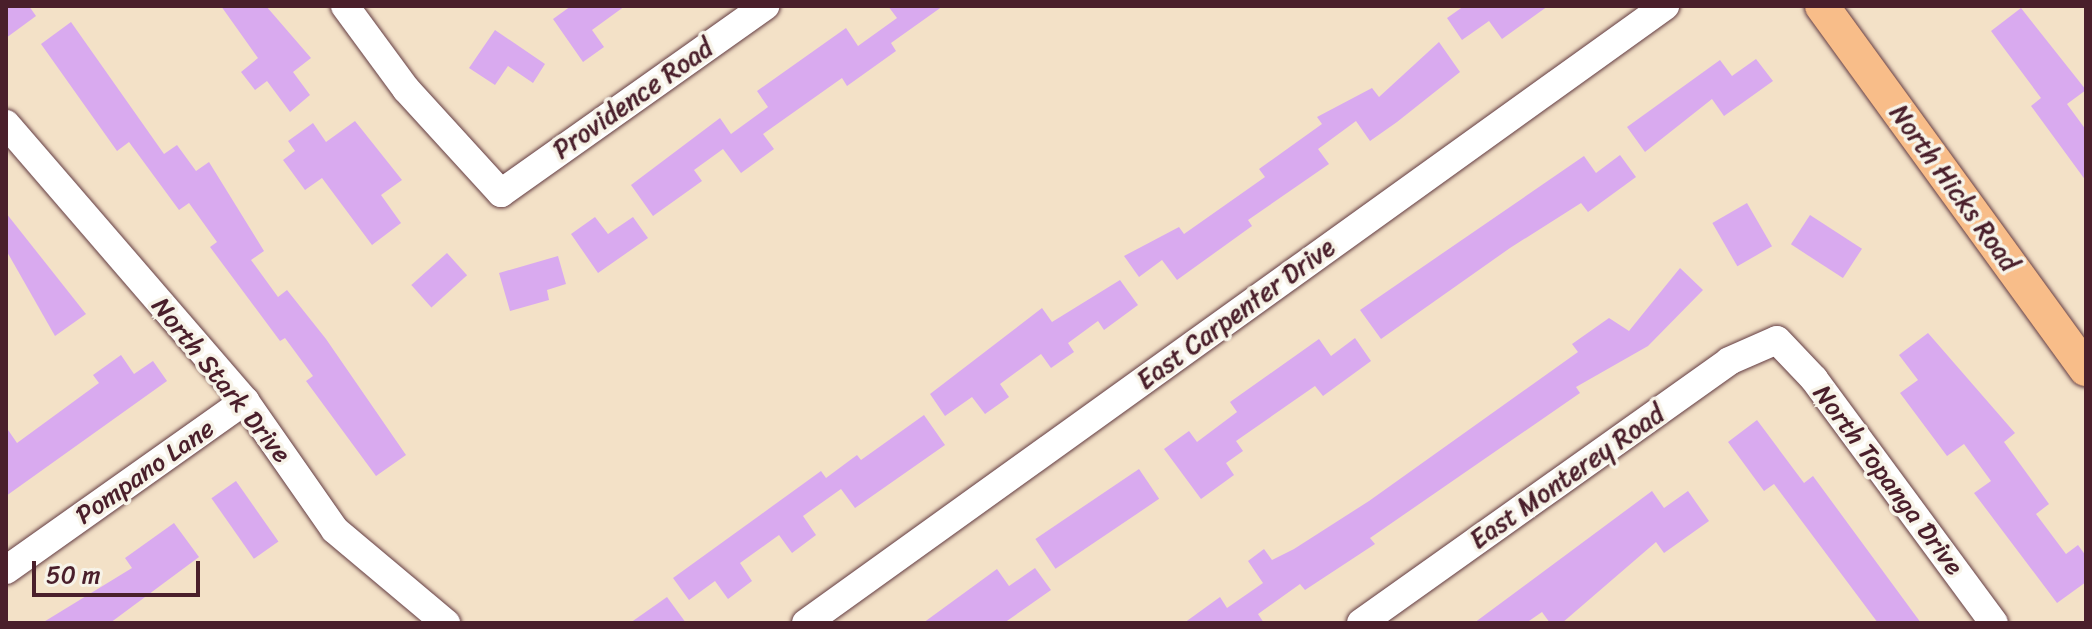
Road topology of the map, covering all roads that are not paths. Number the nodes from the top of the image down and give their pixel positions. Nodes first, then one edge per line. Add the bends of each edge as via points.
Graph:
1 (345, 6) edge
2 (765, 6) edge
3 (1665, 6) edge
4 (1822, 6) edge
5 (6, 124) edge
6 (1777, 340) joint
7 (2086, 369) edge
8 (245, 401) junction
9 (6, 570) edge
10 (446, 623) edge
11 (806, 623) edge
12 (1361, 623) edge
13 (1994, 623) edge

1 - 2 street, Providence Road via 406,89 501,193
3 - 11 street, East Carpenter Drive
4 - 7 main road, North Hicks Road
5 - 8 street, North Stark Drive
6 - 12 street, East Monterey Road via 1729,361
6 - 13 street, North Topanga Drive via 1814,379
8 - 9 street, Pompano Lane
8 - 10 street, North Stark Drive via 335,530

